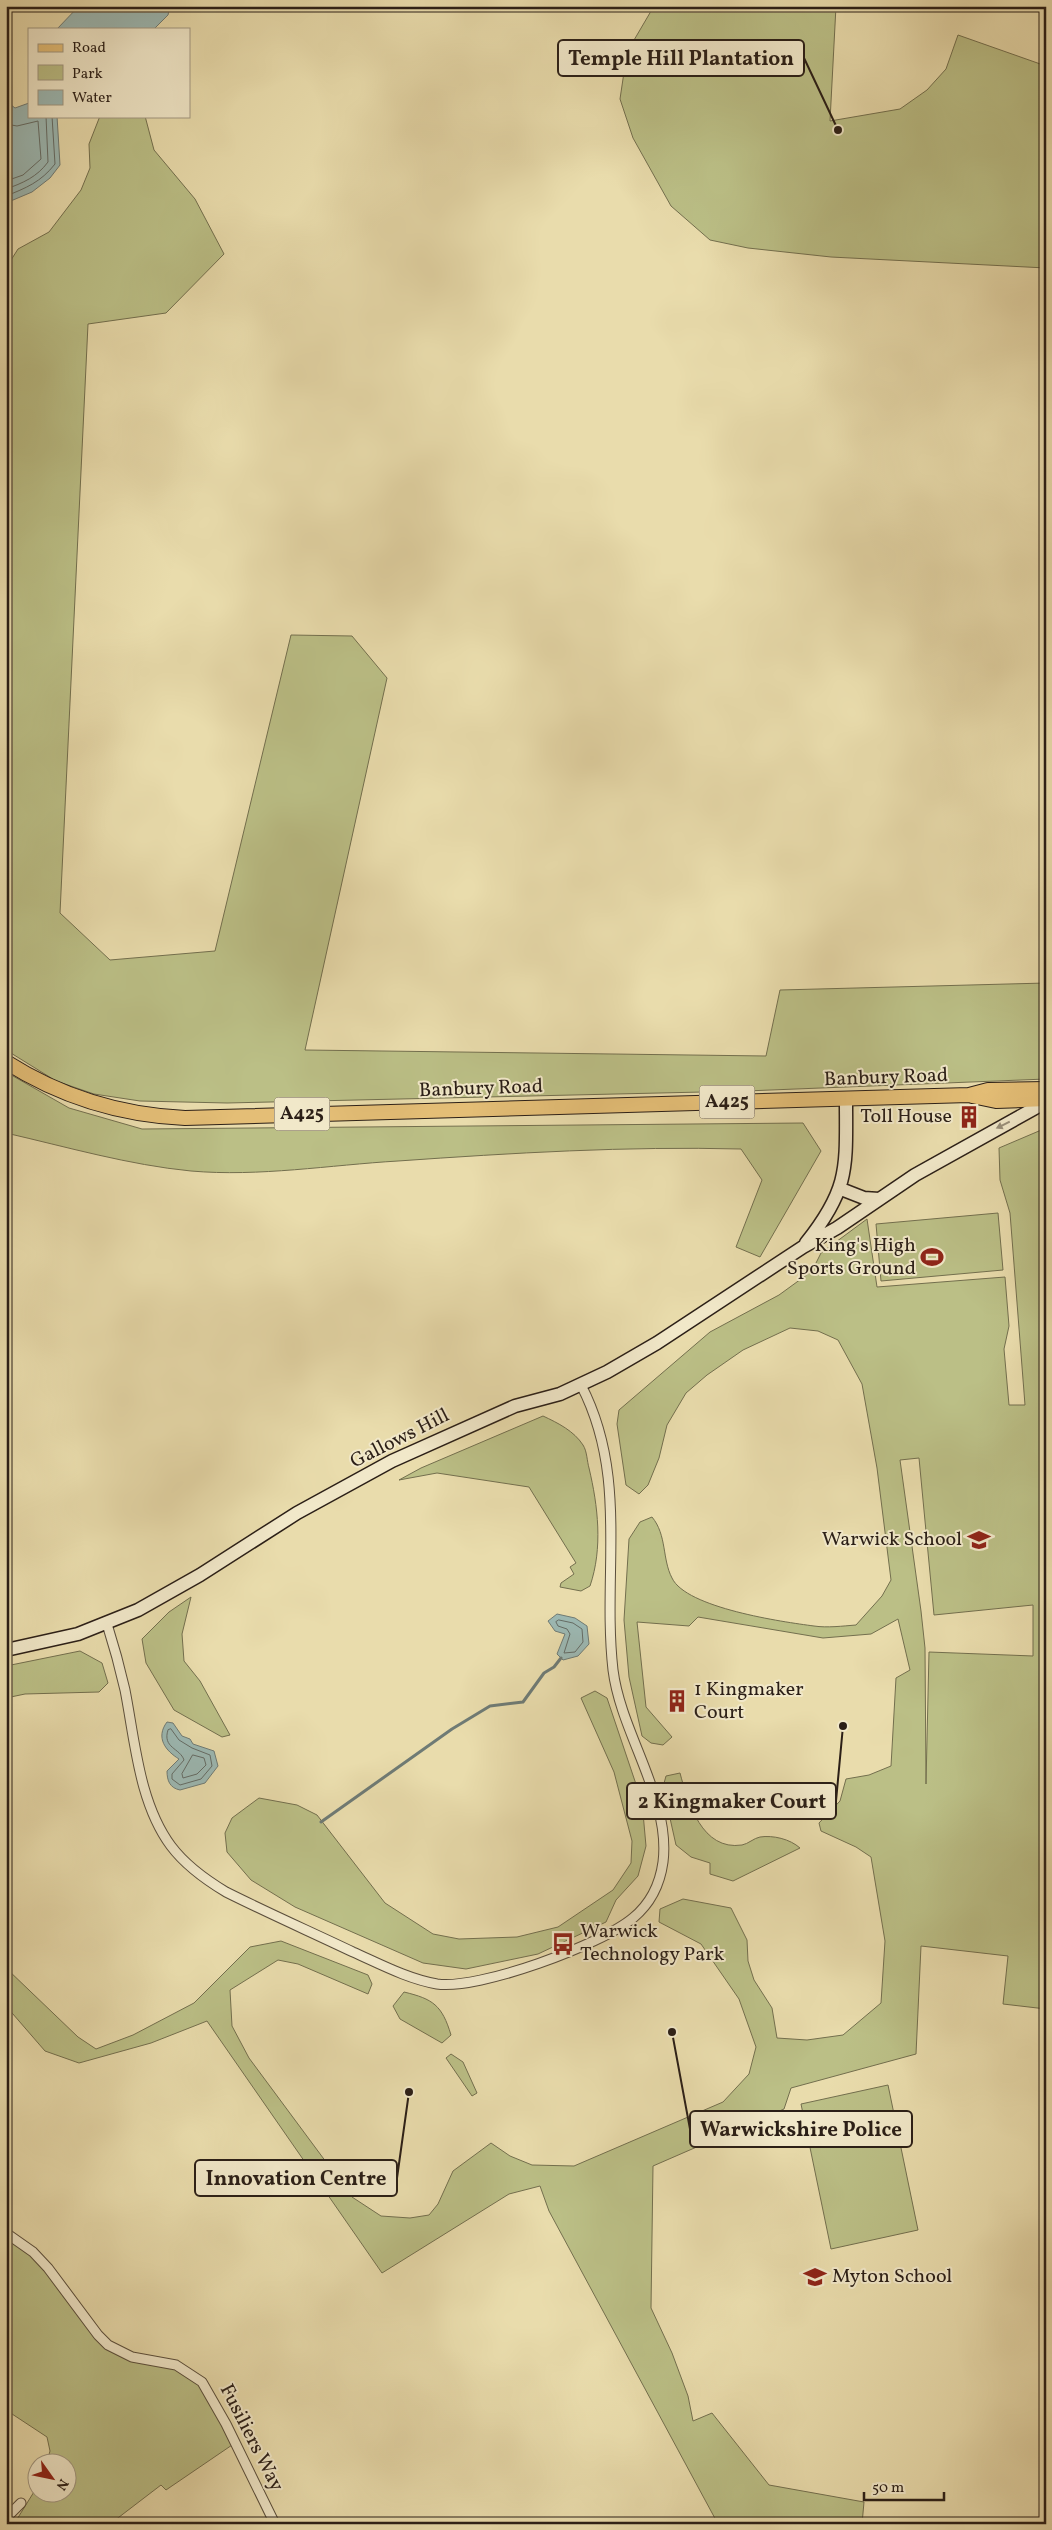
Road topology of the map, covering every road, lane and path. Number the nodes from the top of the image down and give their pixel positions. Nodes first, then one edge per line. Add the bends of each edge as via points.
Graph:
1 (6, 1062) edge
2 (1046, 1089) edge
3 (969, 1095) junction
4 (846, 1100) junction
5 (1046, 1100) edge
6 (841, 1189) junction
7 (879, 1199) junction
8 (803, 1247) junction
9 (580, 1385) junction
10 (107, 1624) junction
11 (6, 1650) edge
12 (6, 2233) edge
13 (21, 2503) dead end
14 (6, 2518) edge
15 (275, 2524) edge

1 - 4 main road, Banbury Road / A425 via 77,1098 114,1110 165,1117
2 - 3 main road, Banbury Road / A425 via 988,1090
3 - 4 main road, Banbury Road / A425
3 - 5 main road, Banbury Road / A425 via 996,1101
4 - 6 street, Gallows Hill via 846,1163
5 -> 7 street, Gallows Hill
6 - 7 street via 860,1197
6 - 8 street, Gallows Hill via 830,1211
7 - 8 street, Gallows Hill
8 - 9 street, Gallows Hill via 640,1354
9 - 10 street, Gallows Hill via 560,1394 473,1418 297,1513 166,1595
9 - 10 street via 602,1437 612,1508 612,1645 617,1692 663,1836 663,1863 655,1890 642,1910 615,1932 583,1947 492,1978 438,1984 395,1971 207,1881 170,1845 151,1807
10 - 11 street, Gallows Hill
12 - 15 street, Fusiliers Way via 33,2252 48,2268 108,2345 132,2357 176,2366 202,2382
13 - 14 street

